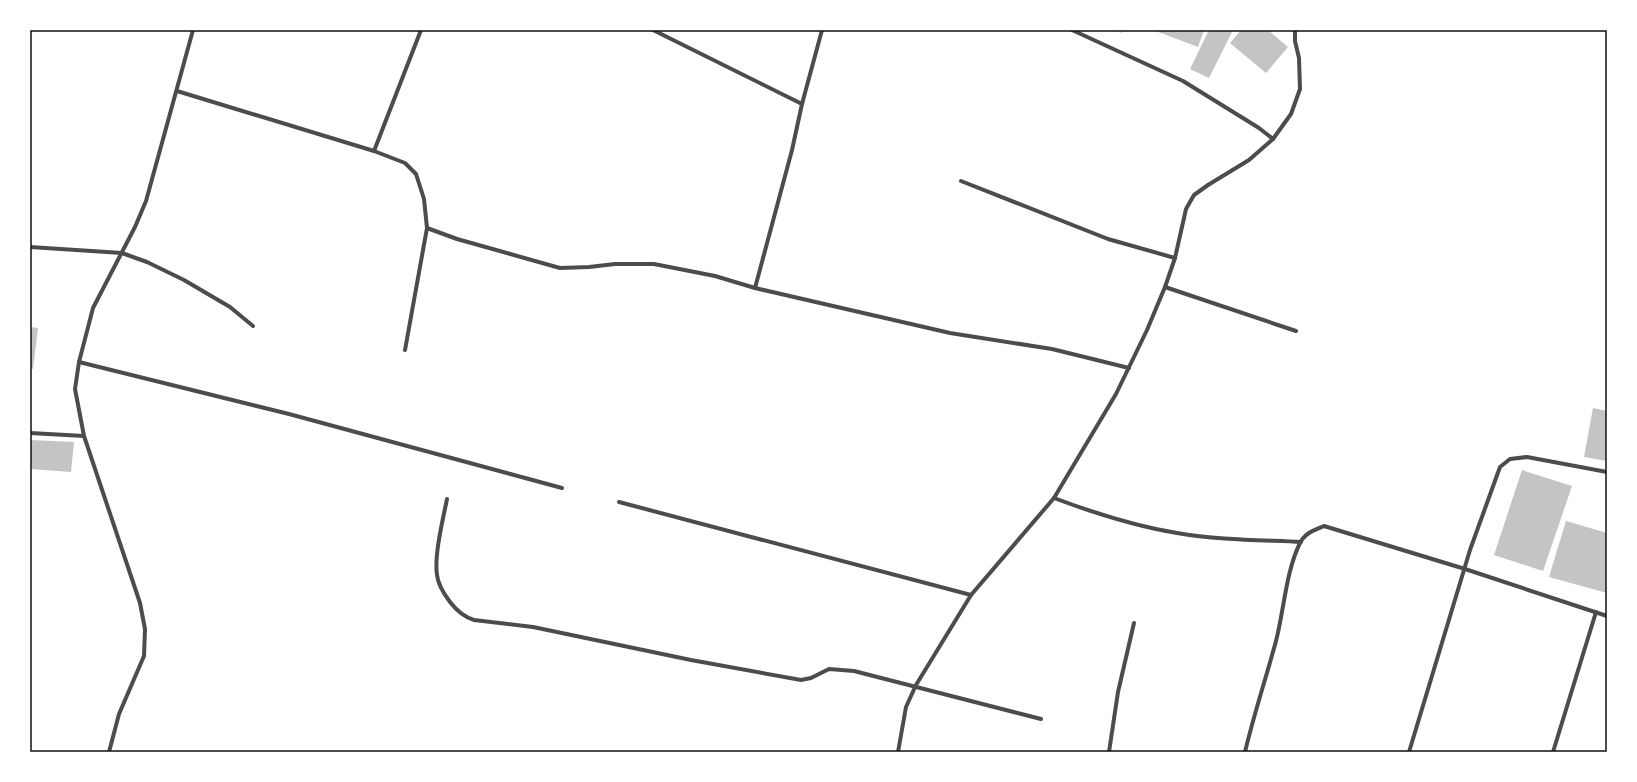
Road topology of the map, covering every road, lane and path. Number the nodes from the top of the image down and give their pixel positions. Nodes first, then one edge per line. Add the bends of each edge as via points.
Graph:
1 (193, 30) edge
2 (421, 30) edge
3 (653, 30) edge
4 (822, 30) edge
5 (1072, 30) edge
6 (1295, 30) edge
7 (177, 91) junction
8 (802, 104) junction
9 (1273, 139) junction
10 (374, 151) junction
11 (961, 182) dead end
12 (427, 228) junction
13 (30, 247) edge
14 (122, 253) junction
15 (1175, 258) junction
16 (1166, 287) junction
17 (754, 288) junction
18 (253, 326) dead end
19 (1296, 331) dead end
20 (405, 350) dead end
21 (79, 362) junction
22 (1129, 368) junction
23 (30, 433) edge
24 (84, 436) junction
25 (1607, 472) edge
26 (562, 488) dead end
27 (1054, 498) junction
28 (447, 499) dead end
29 (619, 502) dead end
30 (1301, 542) junction
31 (1465, 569) junction
32 (971, 595) junction
33 (1596, 612) junction
34 (1607, 616) edge
35 (1134, 623) dead end
36 (916, 686) junction
37 (1040, 719) dead end
38 (109, 752) edge
39 (898, 752) edge
40 (1109, 752) edge
41 (1245, 752) edge
42 (1409, 752) edge
43 (1553, 752) edge

1 - 7 street
2 - 10 street
3 - 8 street
4 - 8 street
5 - 9 street via 1183,81
6 - 9 street via 1300,88 1291,114
7 - 10 street
7 - 14 street via 146,201
8 - 17 street
9 - 15 street via 1250,160 1194,195 1186,209
10 - 12 street via 405,163 416,174 424,199
11 - 15 street via 1108,239
12 - 17 street via 560,268 654,264 715,276
12 - 20 street
13 - 14 street
14 - 18 street via 184,280 230,307
14 - 21 street via 93,308
15 - 16 street
16 - 19 street
16 - 22 street
17 - 22 street via 950,332 1052,349
21 - 24 street via 75,389
21 - 26 street via 290,414
22 - 27 street
23 - 24 street
24 - 38 street via 140,603 145,629 144,656 119,714
25 - 31 street via 1527,457 1510,459 1500,467
27 - 30 street via 1135,525 1177,533 1217,538
27 - 32 street
28 - 36 street via 437,575 447,598 468,618 533,627 801,680 836,669
29 - 32 street
30 - 31 street via 1310,531 1324,526
30 - 41 street via 1294,557 1276,640
31 - 33 street
31 - 42 street
32 - 36 street
33 - 34 street
33 - 43 street
35 - 40 street via 1118,692
36 - 37 street
36 - 39 street via 906,707

